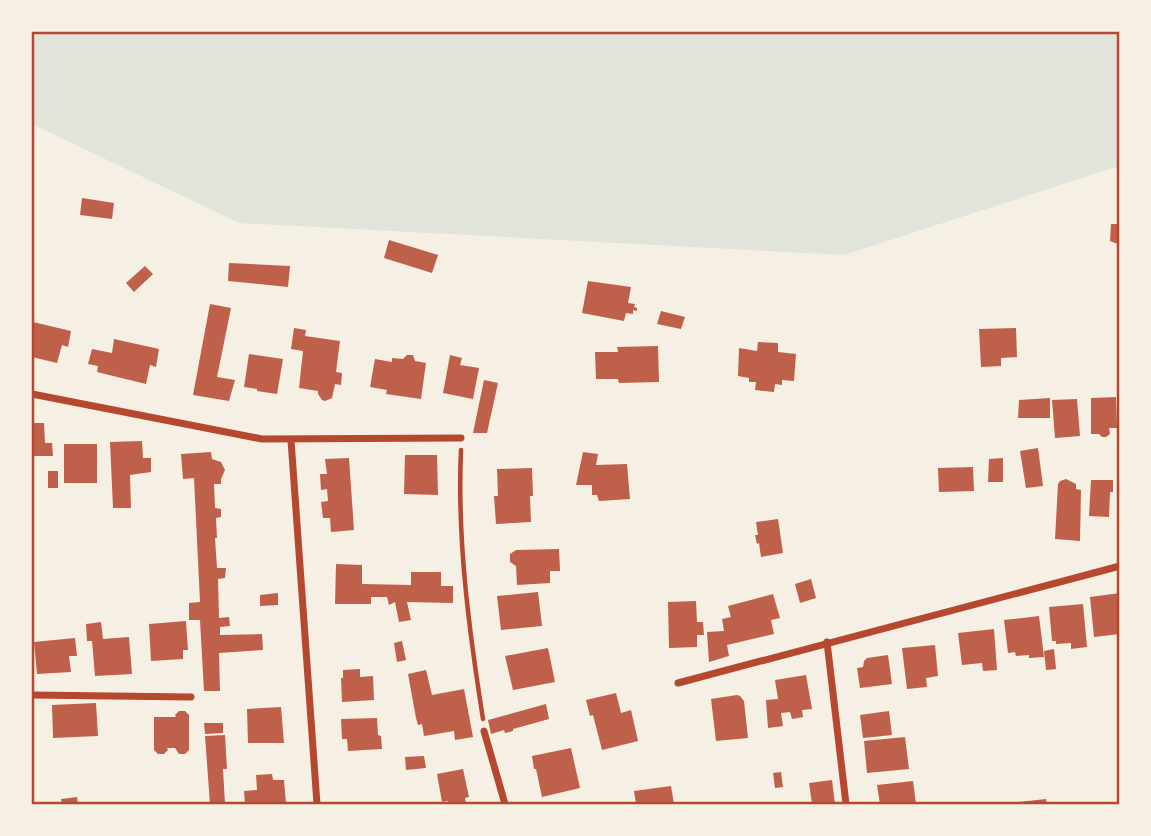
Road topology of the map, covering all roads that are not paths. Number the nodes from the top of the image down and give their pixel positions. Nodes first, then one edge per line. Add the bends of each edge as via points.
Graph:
1 (32, 394) edge
2 (461, 438) road end
3 (291, 440) junction
4 (1119, 566) edge
5 (827, 642) junction
6 (678, 683) dead end
7 (32, 695) edge
8 (191, 696) dead end
9 (484, 731) road end
10 (317, 804) edge
11 (505, 804) edge
12 (846, 804) edge

1 - 3 street via 262,439
2 - 3 street
3 - 10 street
4 - 5 street
5 - 6 street
5 - 12 street
7 - 8 street
9 - 11 street

